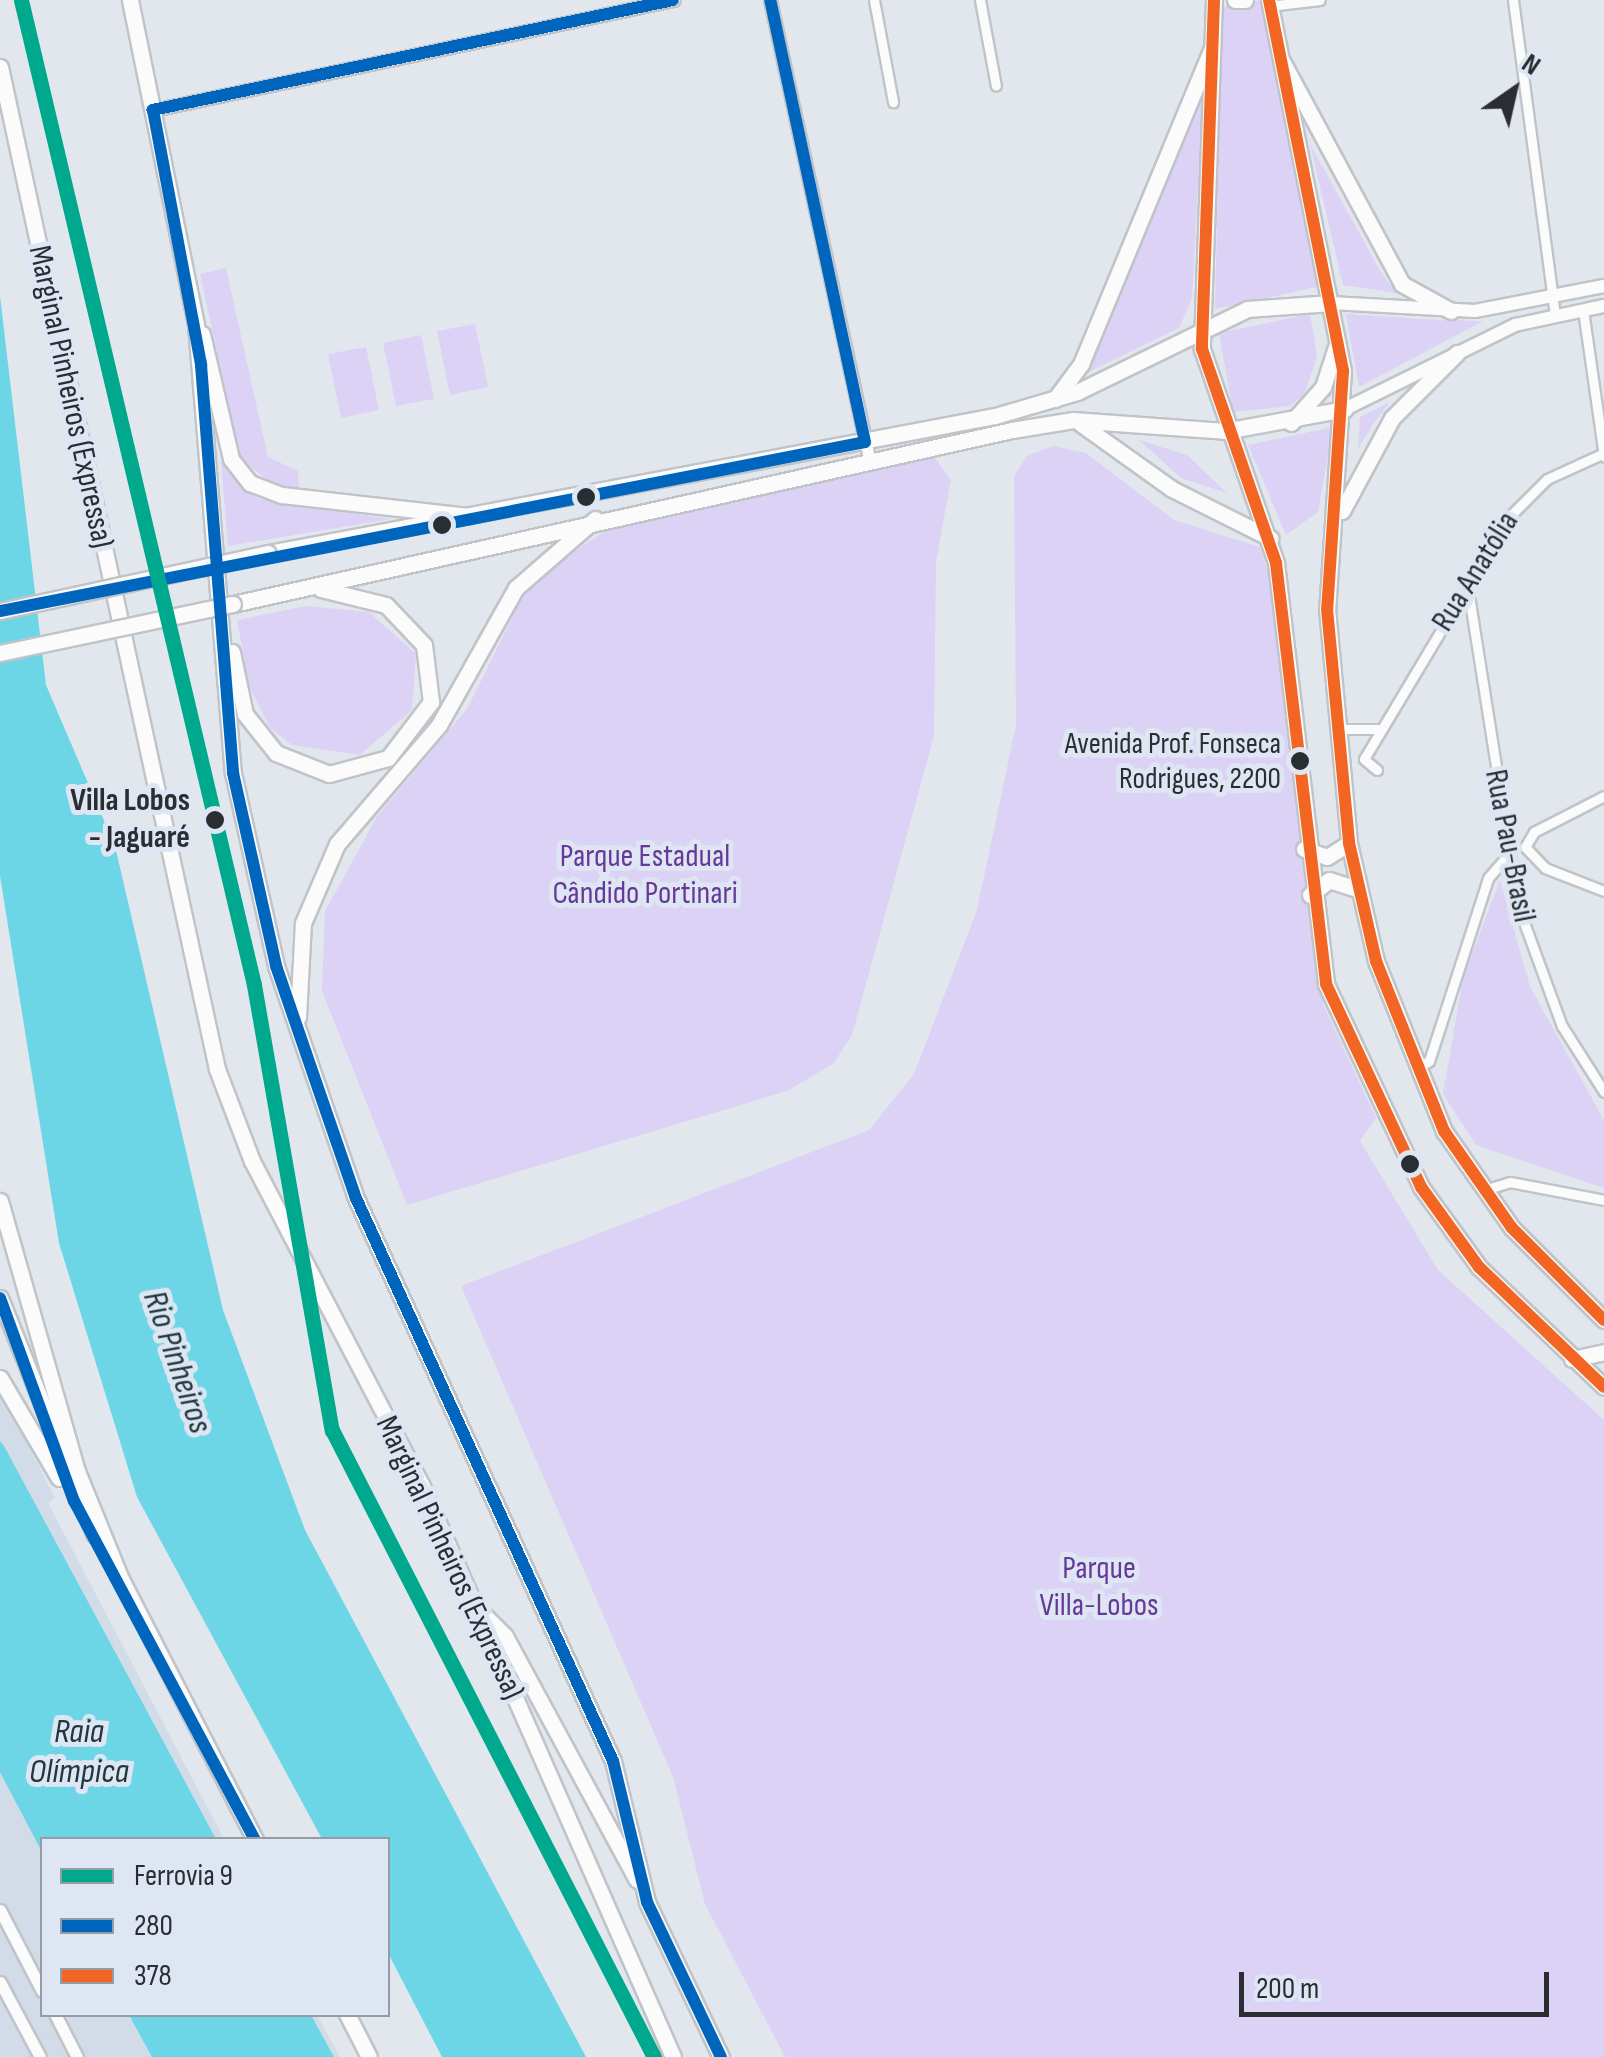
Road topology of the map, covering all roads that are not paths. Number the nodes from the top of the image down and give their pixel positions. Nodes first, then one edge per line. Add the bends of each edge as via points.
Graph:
1 (130, 0) edge
2 (673, 0) edge
3 (770, 0) edge
4 (874, 0) edge
5 (980, 0) edge
6 (1216, 0) edge
7 (1235, 0) edge
8 (1245, 0) edge
9 (1320, 0) edge
10 (1513, 0) edge
11 (1269, 3) edge
12 (1215, 38) junction
13 (1272, 39) junction
14 (0, 67) edge
15 (996, 86) dead end
16 (893, 102) dead end
17 (153, 110) junction
18 (1210, 190) junction
19 (1604, 286) edge
20 (1552, 296) junction
21 (1331, 303) junction
22 (1604, 306) edge
23 (1583, 310) junction
24 (1451, 312) junction
25 (1555, 316) junction
26 (196, 325) junction
27 (1202, 325) junction
28 (1338, 340) junction
29 (1456, 353) junction
30 (1054, 399) junction
31 (1345, 409) junction
32 (1073, 420) junction
33 (1291, 423) junction
34 (1225, 431) junction
35 (865, 442) junction
36 (1604, 454) edge
37 (869, 459) junction
38 (477, 518) junction
39 (596, 520) junction
40 (1336, 524) junction
41 (1271, 539) junction
42 (1468, 583) junction
43 (312, 588) junction
44 (0, 612) edge
45 (221, 630) junction
46 (0, 654) edge
47 (1383, 728) junction
48 (1338, 729) junction
49 (1376, 770) dead end
50 (1604, 796) edge
51 (1349, 843) junction
52 (1304, 849) junction
53 (1507, 856) junction
54 (1358, 890) junction
55 (1604, 891) edge
56 (1310, 895) junction
57 (297, 1030) junction
58 (1414, 1069) junction
59 (1604, 1092) edge
60 (1484, 1190) junction
61 (0, 1200) edge
62 (1604, 1200) edge
63 (0, 1298) edge
64 (1604, 1320) edge
65 (1604, 1352) edge
66 (1572, 1359) junction
67 (0, 1378) edge
68 (1604, 1388) edge
69 (74, 1501) junction
70 (120, 1577) junction
71 (479, 1611) junction
72 (253, 1837) edge
73 (648, 1902) junction
74 (0, 1910) edge
75 (0, 1982) edge
76 (40, 1987) edge
77 (57, 2017) edge
78 (349, 2017) edge
79 (40, 2057) edge
80 (77, 2057) edge
81 (369, 2057) edge
82 (673, 2057) edge
83 (720, 2057) edge

1 - 17 highway
2 - 17 street
3 - 35 street
4 - 16 street
5 - 15 street
6 - 12 highway
6 - 18 street
7 - 8 highway
9 - 11 street
10 - 20 street
11 - 13 highway
12 - 18 highway
12 - 30 highway via 1081,364
13 - 21 highway
13 - 24 highway via 1402,284
14 - 71 highway, Marginal Pinheiros (Expressa) via 200,1010 236,1124
17 - 26 highway
18 - 27 highway
19 - 20 main road
20 - 24 main road
20 - 25 street
21 - 24 main road
21 - 27 highway via 1267,304
21 - 28 highway
22 - 23 main road
23 - 25 main road
23 - 36 street
25 - 29 main road
26 - 38 highway via 208,343 231,459 250,483 282,495
26 - 45 highway
27 - 30 highway
27 - 34 highway
28 - 31 highway
28 - 33 highway via 1324,387
29 - 31 main road
29 - 40 highway via 1392,418
30 - 35 highway
31 - 33 highway
31 - 40 highway
32 - 34 highway
32 - 37 highway
32 - 41 highway via 1187,498
33 - 34 highway
34 - 41 highway
35 - 37 street
35 - 38 highway
36 - 42 street, Rua Anatólia via 1530,491
37 - 39 highway
38 - 44 highway, bridge via 268,553
39 - 43 highway
39 - 57 highway via 516,588 439,725 336,844 303,923
40 - 48 highway via 1327,609
41 - 52 highway
42 - 47 street, Rua Anatólia
42 - 53 street, Rua Pau-Brasil
43 - 45 highway via 386,605 424,644 434,683 425,716 372,767 315,771 268,747 241,704
43 - 46 highway, bridge
45 - 57 highway via 240,814
47 - 48 street via 1358,736
47 - 49 street, Rua Anatólia via 1364,759
48 - 51 highway
50 - 55 street via 1526,840 1544,868
51 - 52 highway via 1326,857
51 - 54 highway
52 - 56 highway
53 - 58 street via 1488,878 1429,1061
53 - 59 street, Rua Pau-Brasil via 1535,963
54 - 56 highway via 1329,880
54 - 58 highway
56 - 66 highway via 1326,984 1386,1125 1479,1266
57 - 73 highway via 391,1279 613,1761
58 - 60 highway
60 - 62 street via 1510,1182
60 - 64 highway
61 - 70 highway via 45,1377
63 - 69 highway
65 - 66 highway
66 - 68 highway
67 - 69 highway
69 - 70 highway
70 - 72 highway
71 - 73 highway via 505,1636
71 - 82 highway, Marginal Pinheiros (Expressa)
73 - 83 highway
74 - 76 street
75 - 79 street
77 - 80 street
78 - 81 highway

